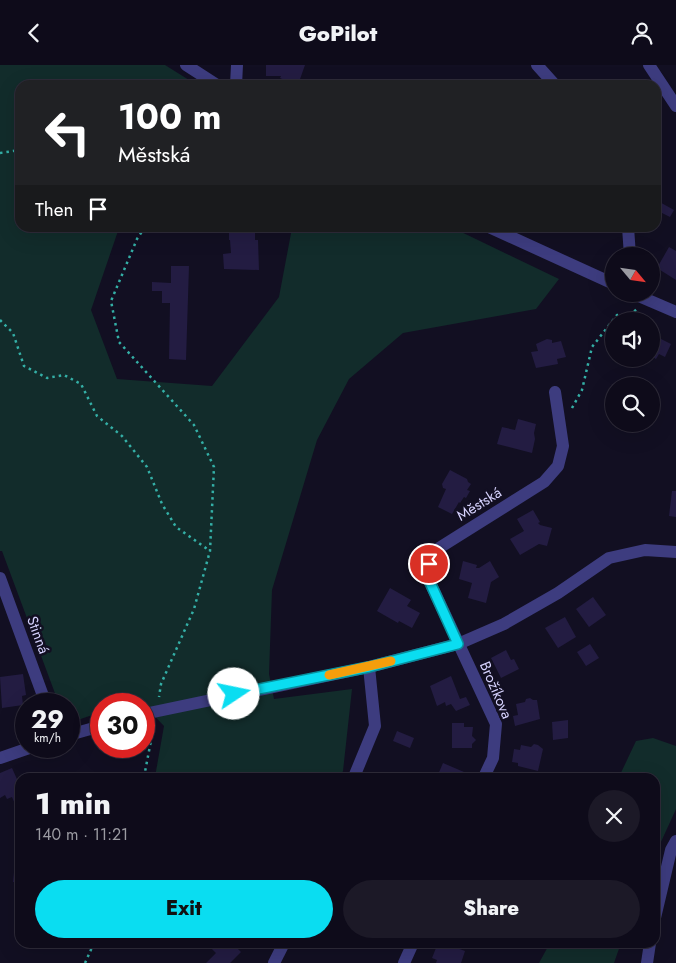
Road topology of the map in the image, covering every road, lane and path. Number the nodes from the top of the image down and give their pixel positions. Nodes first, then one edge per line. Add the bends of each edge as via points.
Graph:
1 (186, 65) edge
2 (237, 65) edge
3 (537, 65) edge
4 (649, 65) edge
5 (209, 80) edge
6 (236, 80) edge
7 (550, 80) edge
8 (659, 80) edge
9 (661, 84) edge
10 (676, 107) edge
11 (15, 151) edge
12 (0, 153) edge
13 (142, 232) edge
14 (500, 232) edge
15 (628, 232) edge
16 (629, 247) edge
17 (605, 280) edge
18 (644, 303) edge
19 (654, 303) edge
20 (676, 312) edge
21 (0, 320) edge
22 (556, 392) dead end
23 (560, 428) junction
24 (210, 551) junction
25 (676, 552) edge
26 (0, 578) edge
27 (458, 644) junction
28 (369, 667) junction
29 (42, 693) edge
30 (157, 710) junction
31 (15, 753) edge
32 (0, 758) edge
33 (145, 773) edge
34 (356, 773) edge
35 (486, 773) edge
36 (676, 841) edge
37 (660, 897) edge
38 (92, 948) edge
39 (282, 948) edge
40 (411, 948) edge
41 (649, 948) edge
42 (85, 963) edge
43 (274, 963) edge
44 (404, 963) edge
45 (646, 963) edge

1 - 5 street
2 - 6 street
3 - 7 street
4 - 8 street
9 - 10 street
11 - 12 path
13 - 24 path via 111,301 118,342 194,425 214,467
14 - 17 street
15 - 16 street
18 - 23 path via 631,314 617,315 592,347 582,390
19 - 20 street
21 - 24 path via 13,333 24,366 47,378 64,375 81,384 97,416 122,436 147,467 162,504 176,527
22 - 23 street, Městská
23 - 27 street, Městská via 563,446 558,466 544,482 439,548 429,564 428,578
24 - 30 path via 194,609 161,683
25 - 27 street via 645,550 609,558 504,624
26 - 29 street, Stinná
27 - 28 street
27 - 35 street, Brožíkova via 496,724 493,758
28 - 30 street
28 - 34 street via 375,726
30 - 33 path
31 - 32 street
36 - 37 street
38 - 42 path
39 - 43 street
40 - 44 street
41 - 45 street

